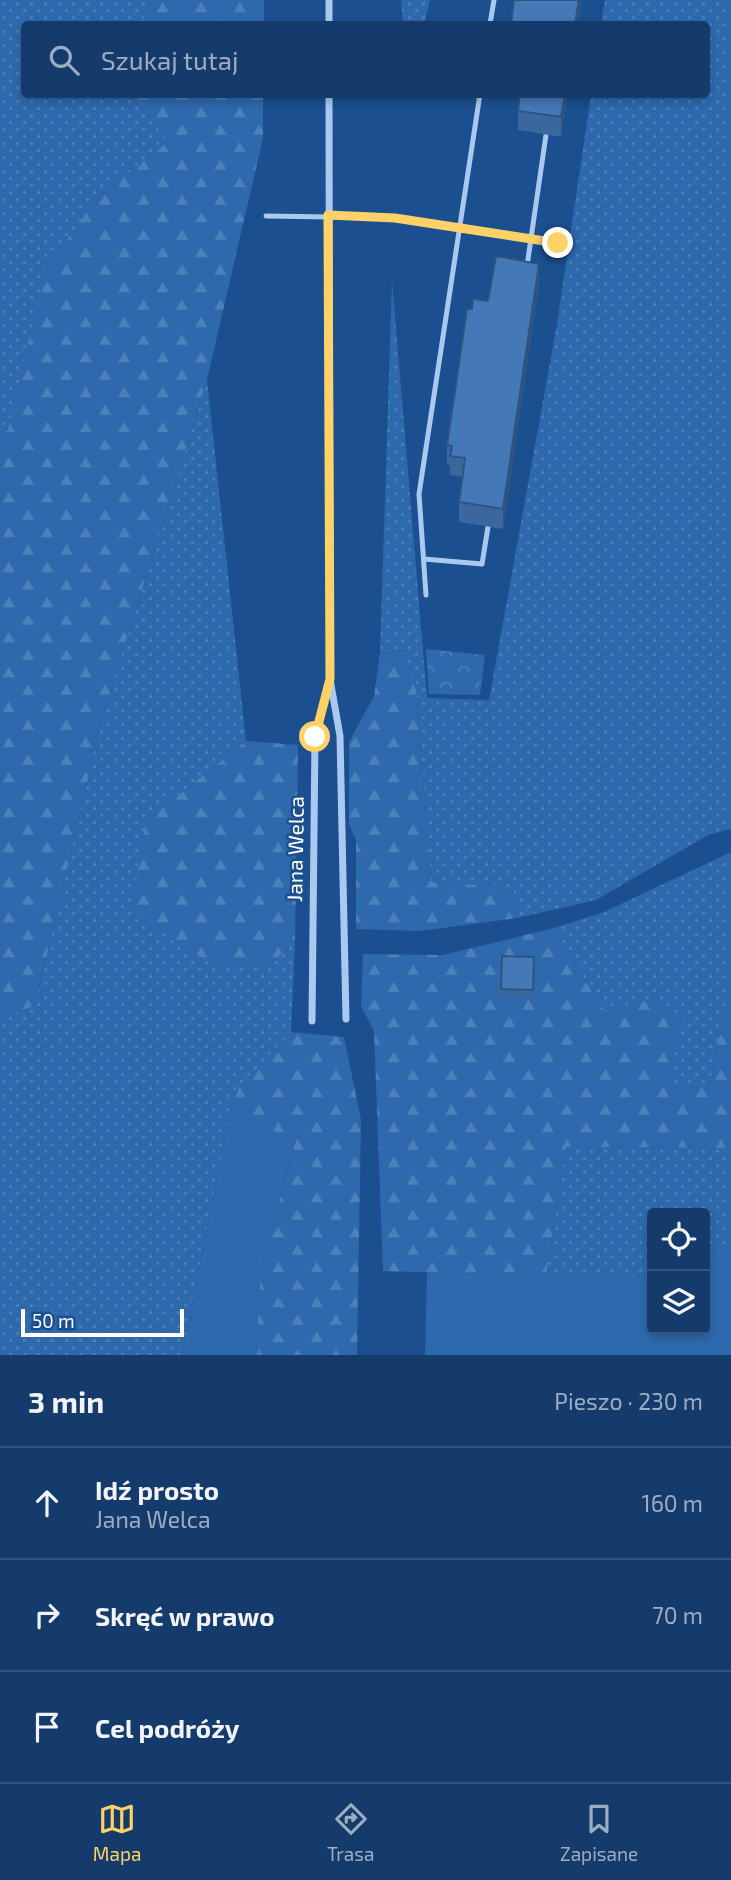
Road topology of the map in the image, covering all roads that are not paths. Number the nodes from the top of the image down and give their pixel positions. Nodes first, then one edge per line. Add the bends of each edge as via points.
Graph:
1 (328, 0) edge
2 (494, 0) edge
3 (328, 21) edge
4 (490, 21) edge
5 (328, 98) edge
6 (479, 98) edge
7 (547, 135) edge
8 (328, 215) junction
9 (265, 216) dead end
10 (460, 228) junction
11 (532, 239) junction
12 (558, 243) dead end
13 (527, 270) edge
14 (488, 527) edge
15 (424, 559) junction
16 (426, 594) dead end
17 (330, 679) junction
18 (346, 1019) dead end
19 (312, 1021) dead end

1 - 3 street
2 - 4 lane
5 - 8 street, Jana Welca
6 - 10 lane
7 - 11 lane
8 - 9 lane
8 - 10 lane via 395,218
8 - 17 street, Jana Welca
10 - 11 lane
10 - 15 lane via 419,494
11 - 12 lane
11 - 13 lane
14 - 15 lane via 482,564
15 - 16 lane
17 - 18 street, Jana Welca via 340,736
17 - 19 street, Jana Welca via 315,737

